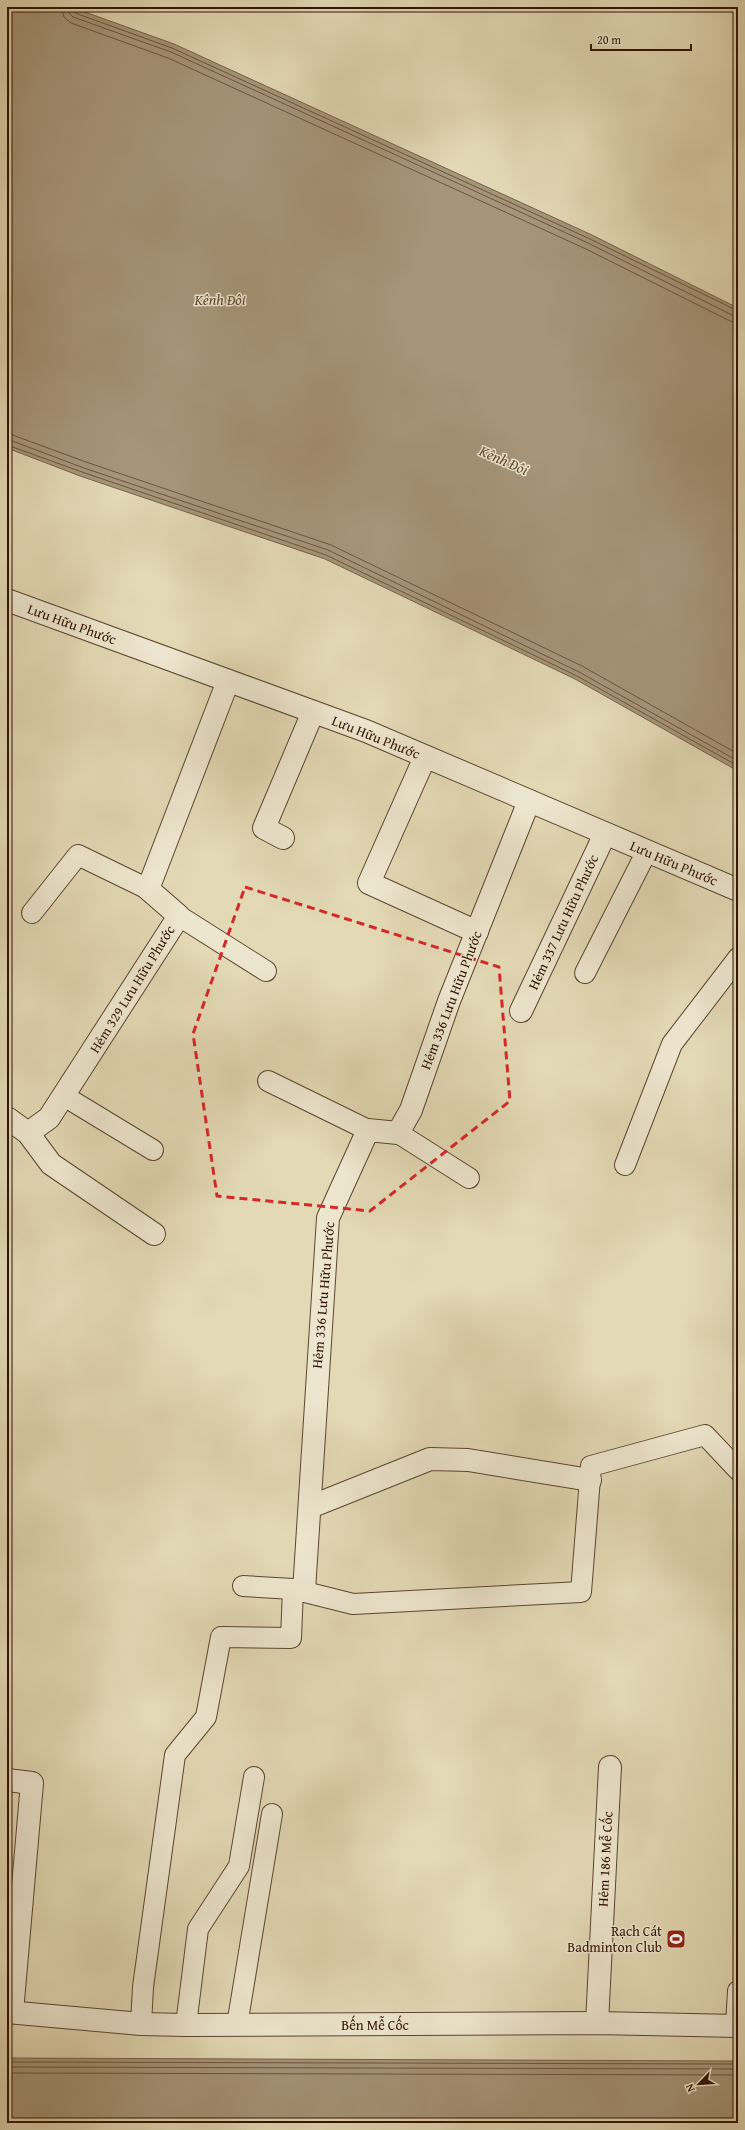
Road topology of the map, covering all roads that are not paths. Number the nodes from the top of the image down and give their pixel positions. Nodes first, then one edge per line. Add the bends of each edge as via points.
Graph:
1 (7, 600) edge
2 (228, 681) junction
3 (313, 712) junction
4 (425, 757) junction
5 (529, 801) junction
6 (606, 834) junction
7 (284, 838) dead end
8 (647, 851) junction
9 (148, 889) junction
10 (738, 890) edge
11 (32, 913) dead end
12 (179, 916) junction
13 (477, 932) junction
14 (738, 958) edge
15 (266, 971) dead end
16 (584, 973) dead end
17 (521, 1011) dead end
18 (268, 1080) dead end
19 (64, 1096) junction
20 (7, 1118) edge
21 (368, 1130) junction
22 (28, 1133) junction
23 (398, 1133) junction
24 (153, 1150) dead end
25 (625, 1165) dead end
26 (468, 1178) dead end
27 (154, 1234) dead end
28 (738, 1470) edge
29 (590, 1480) junction
30 (310, 1507) junction
31 (243, 1586) dead end
32 (299, 1590) junction
33 (610, 1766) dead end
34 (254, 1777) dead end
35 (7, 1780) edge
36 (272, 1814) dead end
37 (738, 1991) edge
38 (9, 2017) edge
39 (596, 2023) junction
40 (141, 2024) junction
41 (186, 2025) junction
42 (237, 2025) junction
43 (737, 2026) edge

1 - 2 street, Lưu Hữu Phước
2 - 3 street, Lưu Hữu Phước
2 - 9 street
3 - 4 street, Lưu Hữu Phước via 366,731
3 - 7 street via 264,828
4 - 5 street, Lưu Hữu Phước
4 - 13 street via 369,883
5 - 6 street, Lưu Hữu Phước
5 - 13 street, Hẻm 336 Lưu Hữu Phước
6 - 8 street, Lưu Hữu Phước
6 - 17 street, Hẻm 337 Lưu Hữu Phước
8 - 10 street, Lưu Hữu Phước
8 - 16 lane
9 - 11 lane via 78,856
9 - 12 street, Hẻm 329 Lưu Hữu Phước
12 - 15 lane
12 - 19 street, Hẻm 329 Lưu Hữu Phước
13 - 23 street, Hẻm 336 Lưu Hữu Phước via 449,1001 411,1110
14 - 25 lane via 672,1044
18 - 21 lane
19 - 22 street, Hẻm 329 Lưu Hữu Phước via 49,1118
19 - 24 lane
20 - 22 street
21 - 23 street
21 - 30 street, Hẻm 336 Lưu Hữu Phước via 328,1218
22 - 27 street via 51,1164
23 - 26 lane
28 - 29 lane via 706,1435 591,1466
29 - 30 street via 468,1460 430,1459
29 - 32 lane via 581,1592 353,1604
30 - 32 street, Hẻm 336 Lưu Hữu Phước
31 - 32 lane
32 - 40 lane via 291,1638 221,1637 206,1717 175,1755 143,1987
33 - 39 street, Hẻm 186 Mễ Cốc
34 - 41 lane via 239,1866 198,1929
35 - 38 street via 32,1783
36 - 42 lane
37 - 43 lane
38 - 40 street, Bến Mễ Cốc
39 - 42 street, Bến Mễ Cốc
39 - 43 street, Bến Mễ Cốc
40 - 41 street, Bến Mễ Cốc
41 - 42 street, Bến Mễ Cốc

